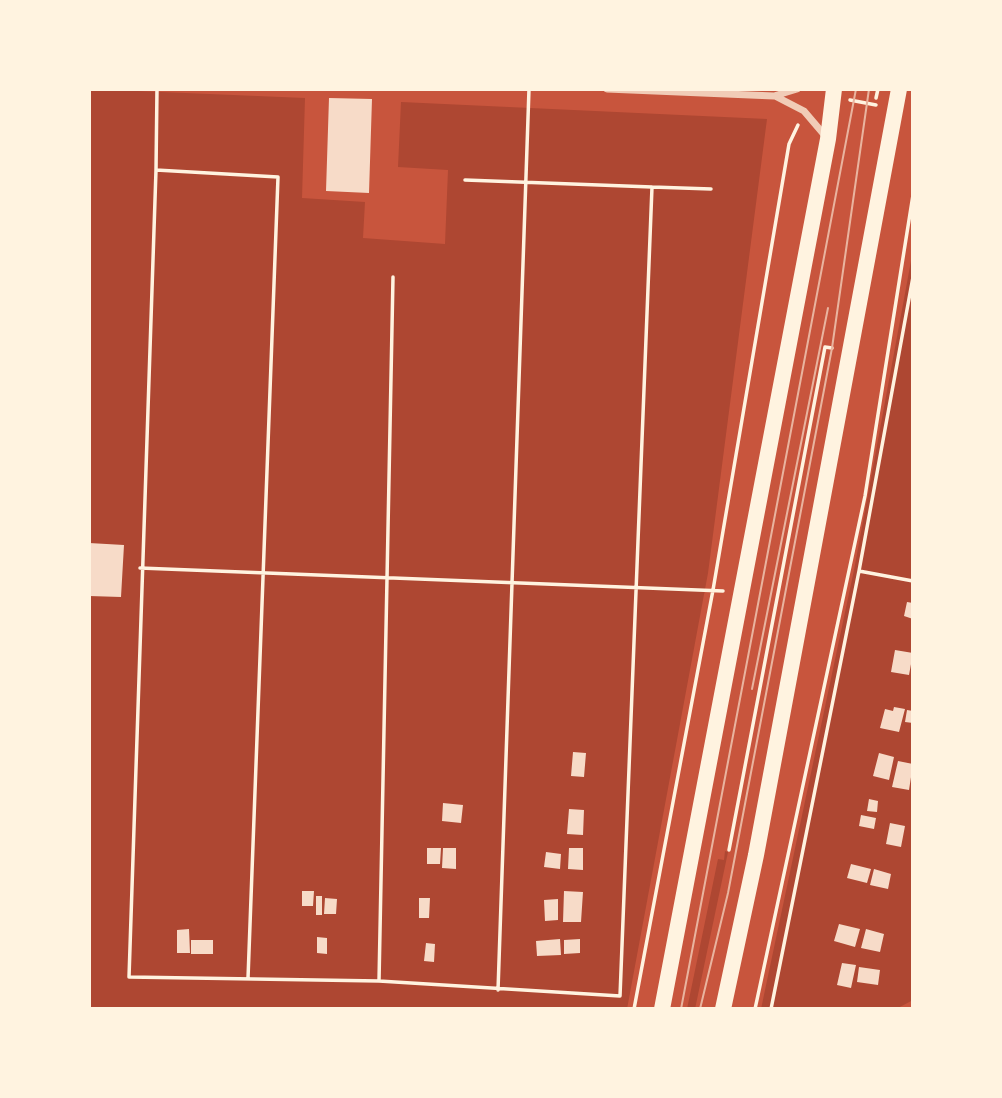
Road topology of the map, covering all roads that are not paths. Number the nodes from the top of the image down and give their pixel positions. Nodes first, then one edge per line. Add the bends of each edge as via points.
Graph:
1 (607, 89) edge
2 (797, 89) edge
3 (834, 89) edge
4 (899, 89) edge
5 (774, 96) junction
6 (828, 139) junction
7 (662, 1009) edge
8 (723, 1009) edge

1 - 5 street
2 - 5 street
3 - 6 main road
4 - 8 main road
5 - 6 street via 804,111
6 - 7 main road

